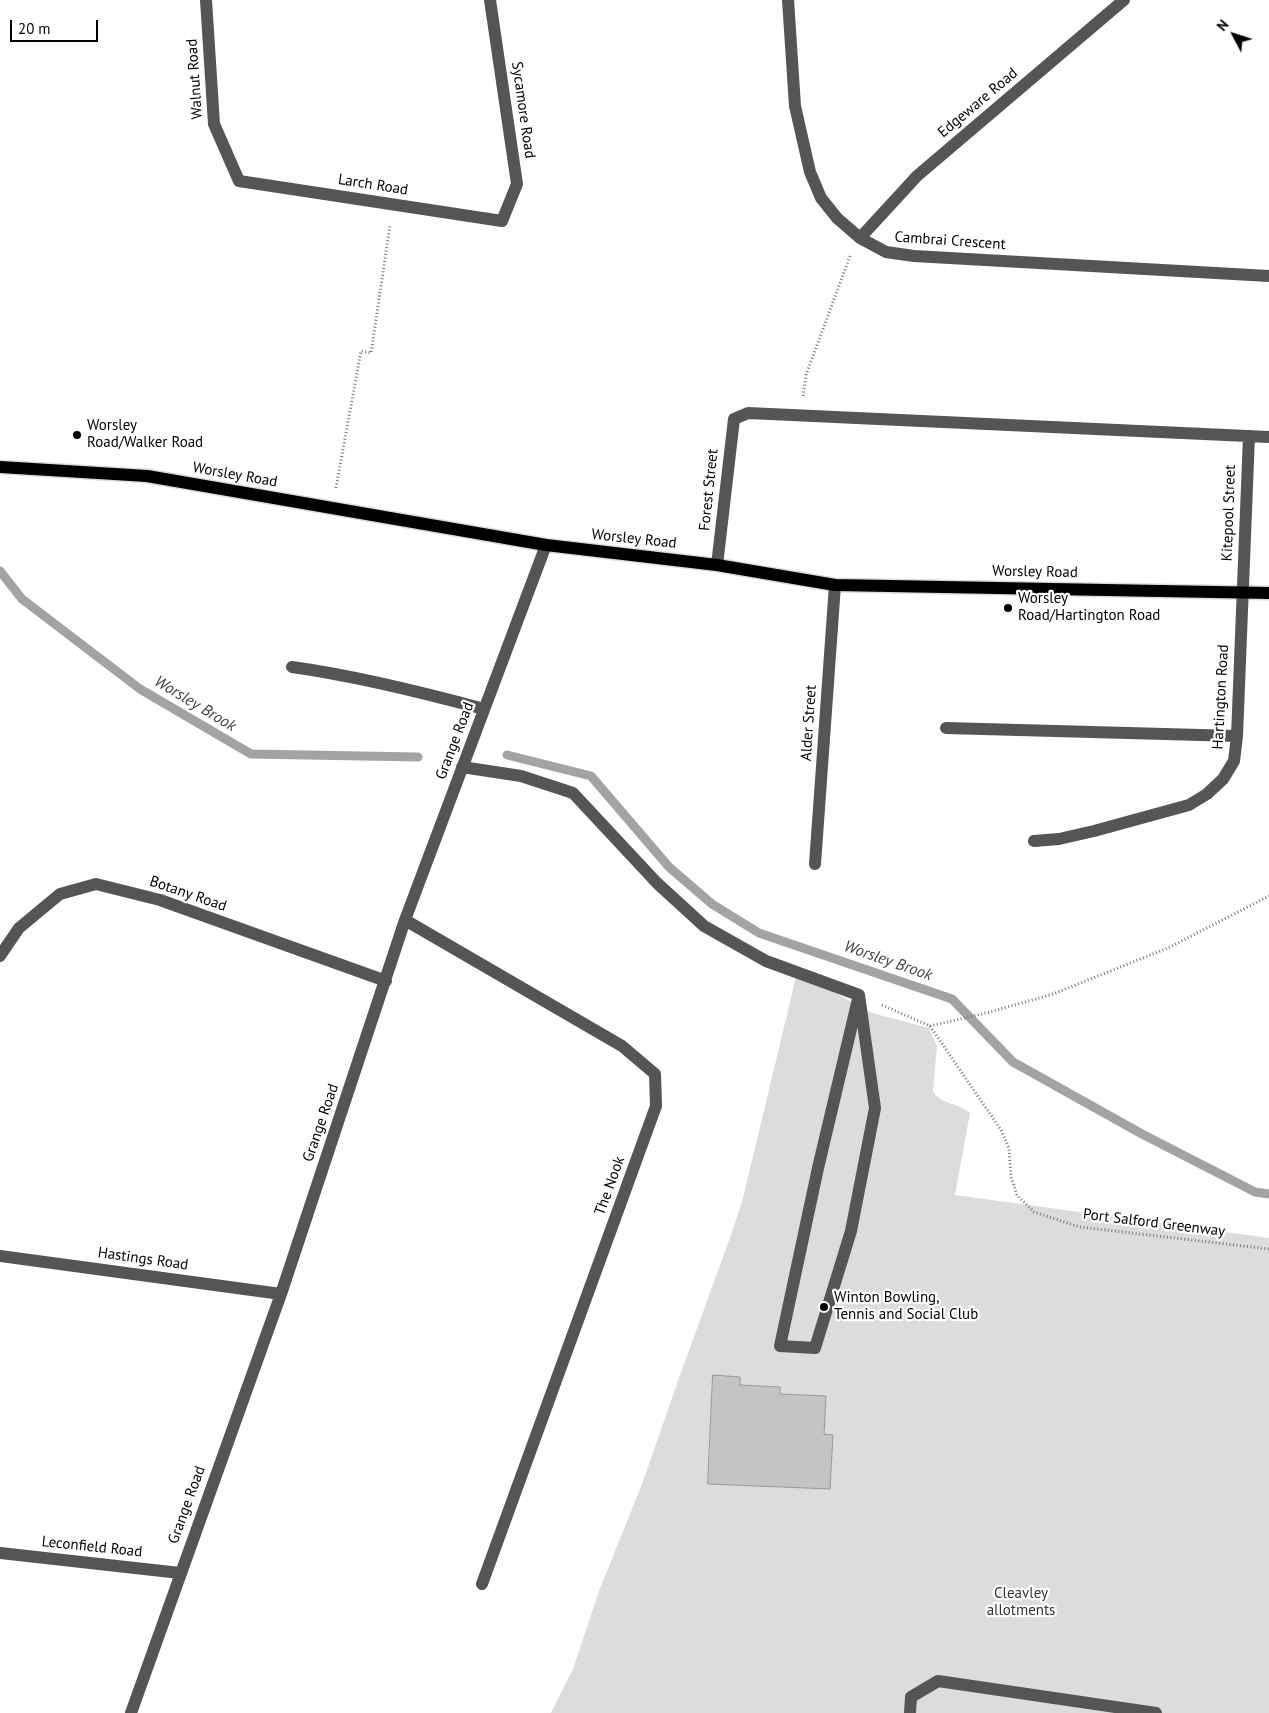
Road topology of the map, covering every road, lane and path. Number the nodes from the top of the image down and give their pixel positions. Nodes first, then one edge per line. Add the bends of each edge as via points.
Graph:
1 (206, 0) edge
2 (490, 0) edge
3 (788, 0) edge
4 (1124, 0) edge
5 (239, 181) joint
6 (393, 204) junction
7 (502, 221) joint
8 (860, 238) junction
9 (1269, 276) edge
10 (800, 416) junction
11 (1249, 436) junction
12 (1269, 437) edge
13 (0, 467) edge
14 (332, 508) junction
15 (546, 545) junction
16 (717, 565) junction
17 (835, 585) junction
18 (1242, 591) junction
19 (1269, 592) edge
20 (292, 667) dead end
21 (484, 709) junction
22 (946, 728) dead end
23 (1237, 736) junction
24 (462, 767) junction
25 (1034, 842) dead end
26 (815, 864) dead end
27 (1269, 896) edge
28 (405, 920) junction
29 (0, 956) edge
30 (386, 981) junction
31 (859, 994) junction
32 (930, 1026) junction
33 (1269, 1249) edge
34 (0, 1256) edge
35 (281, 1294) junction
36 (0, 1553) edge
37 (180, 1573) junction
38 (482, 1584) dead end
39 (131, 1713) edge
40 (910, 1713) edge
41 (1156, 1713) edge

1 - 5 street, Walnut Road via 214,124
2 - 7 street, Sycamore Road via 517,184
3 - 8 street, Cambrai Crescent via 795,106 810,172 821,198 837,218
4 - 8 street, Edgeware Road via 917,176
5 - 6 street, Larch Road
6 - 7 street, Larch Road
6 - 14 path via 371,353 361,352
8 - 9 street, Cambrai Crescent via 886,252 914,256
8 - 10 path via 847,261 806,375
10 - 11 street
10 - 16 street, Forest Street via 748,413 734,419
11 - 12 street
11 - 18 street, Kitepool Street
13 - 14 main road, Worsley Road via 146,476
14 - 15 main road, Worsley Road
15 - 16 main road, Worsley Road
15 - 21 street, Grange Road
16 - 17 main road, Worsley Road
17 - 18 main road, Worsley Road
17 - 26 street, Alder Street
18 - 19 main road, Worsley Road
18 - 23 street, Hartington Road
20 - 21 street via 378,682
21 - 24 street, Grange Road
22 - 23 street
23 - 25 street, Hartington Road via 1234,761 1223,779 1189,805 1094,831
24 - 28 street, Grange Road
24 - 31 street via 521,776 573,793 657,883 704,926 766,961
27 - 32 path via 1168,948 1053,994
28 - 30 street, Grange Road
28 - 38 street, The Nook via 622,1046 655,1074 656,1106
29 - 30 street, Botany Road via 19,928 60,894 96,884 160,900
30 - 35 street, Grange Road
31 - 31 street via 875,1108 851,1231 815,1348 780,1346
31 - 32 path
32 - 33 path, Port Salford Greenway via 1001,1130 1009,1148 1011,1178 1017,1195 1034,1212 1080,1227
34 - 35 street, Hastings Road
35 - 37 street, Grange Road
36 - 37 street, Leconfield Road
37 - 39 street, Grange Road
40 - 41 street via 911,1697 938,1681

